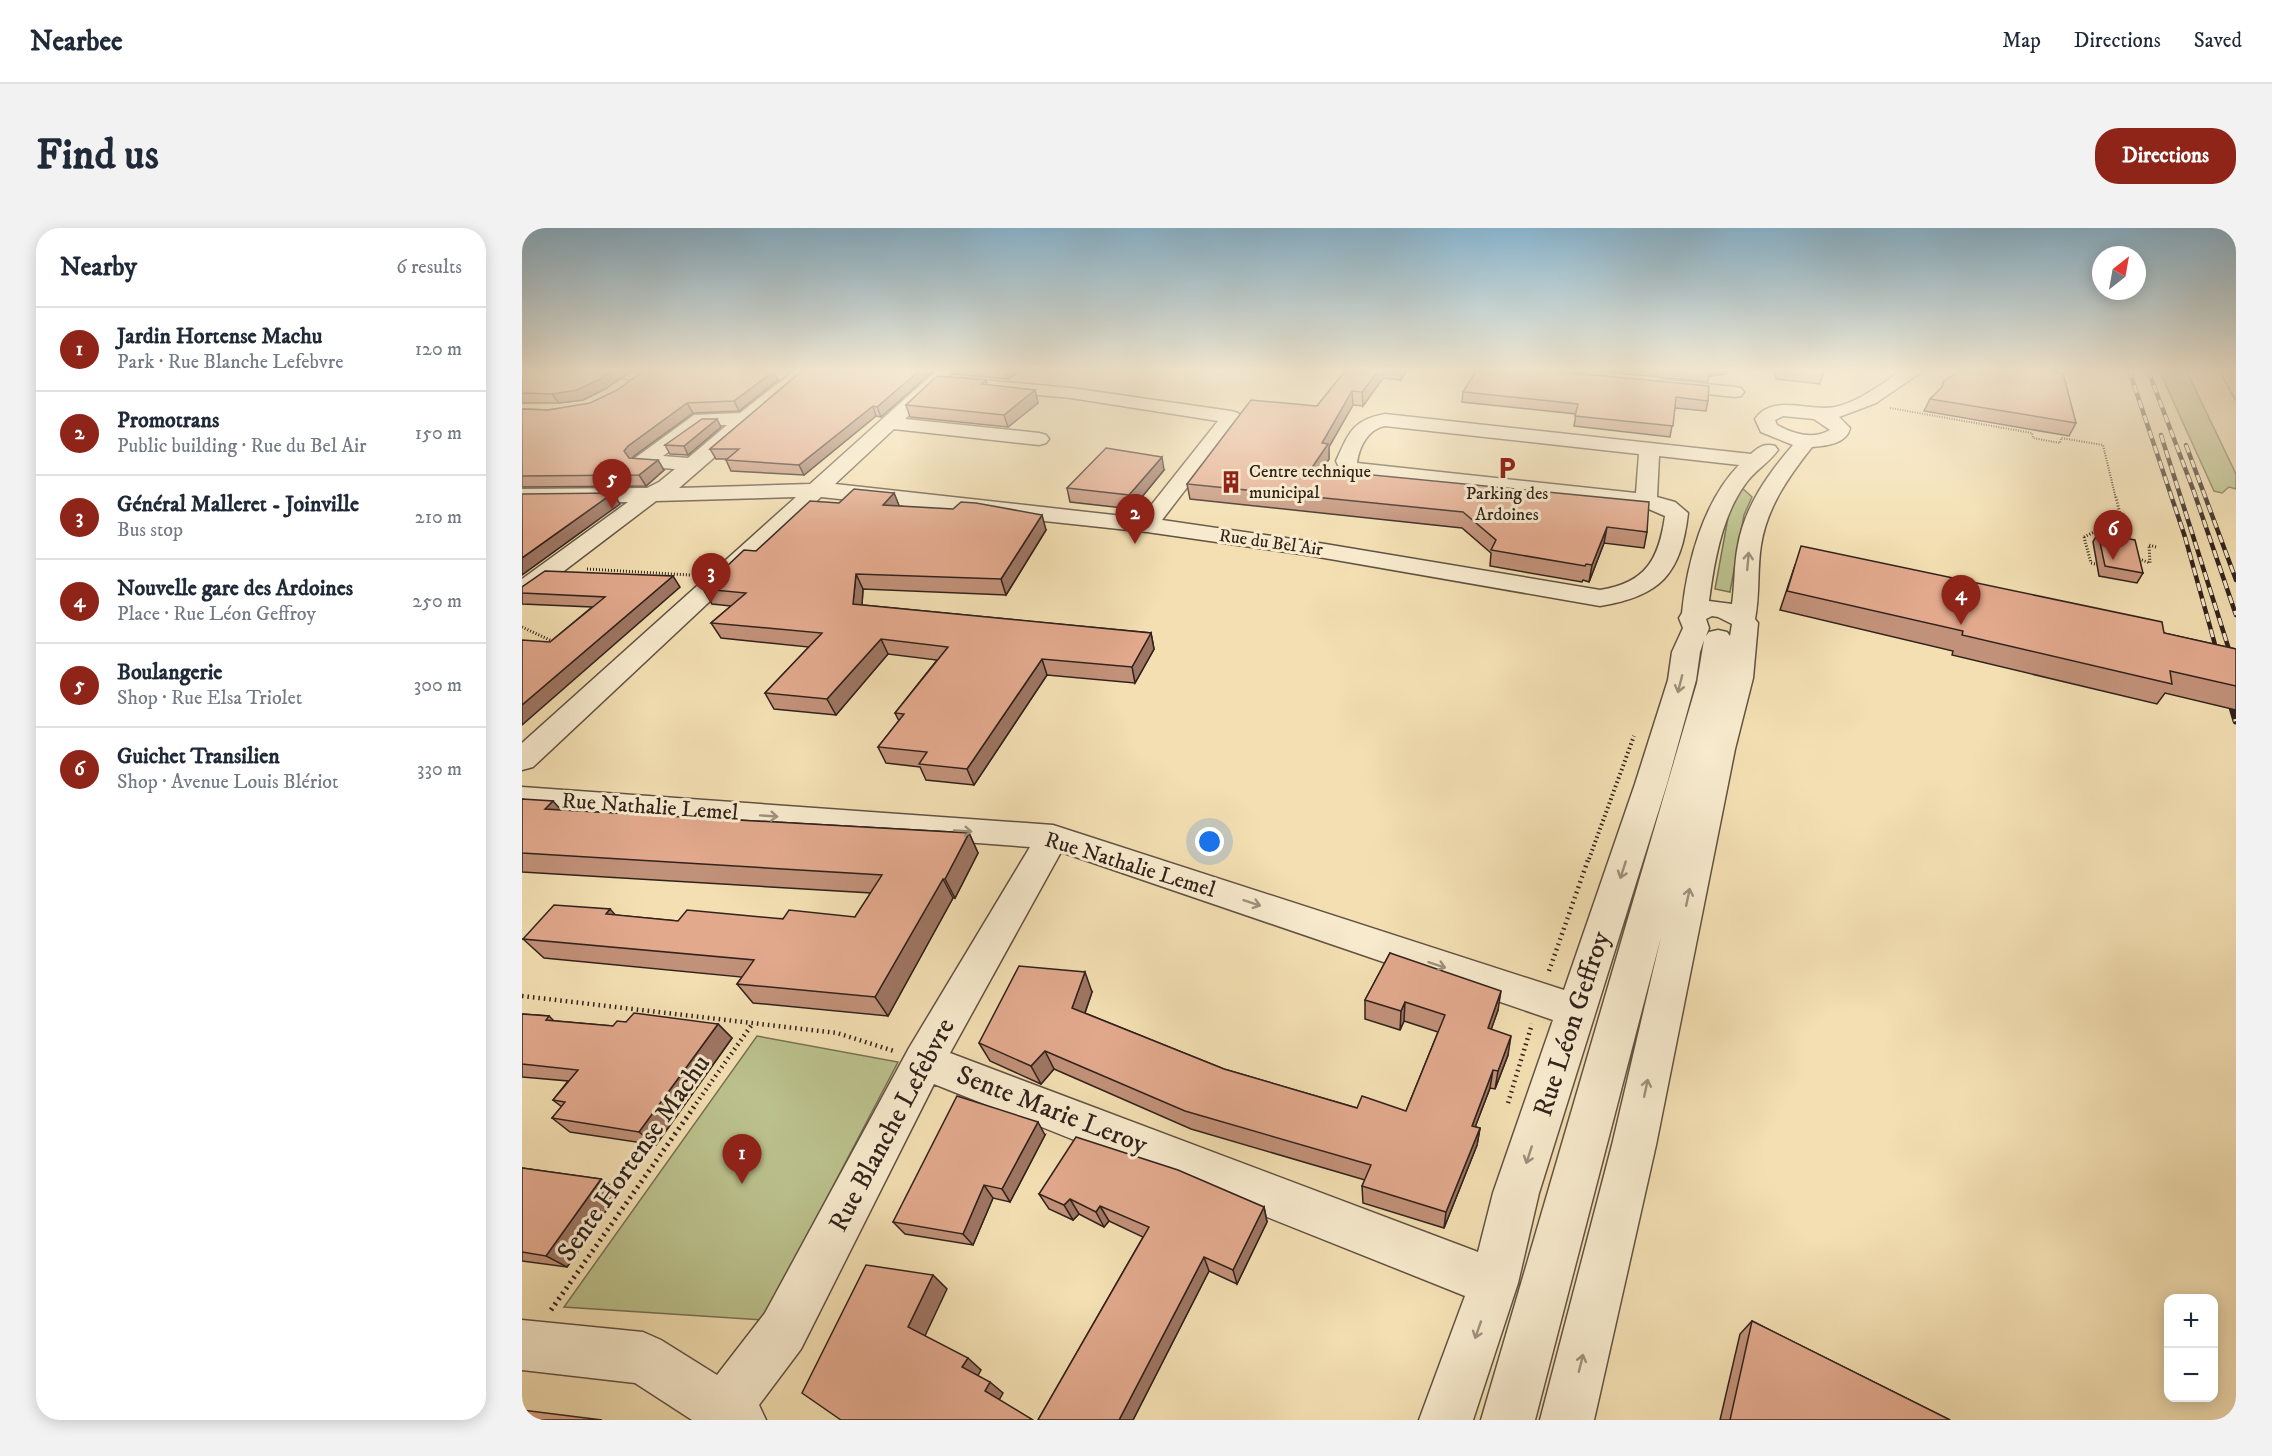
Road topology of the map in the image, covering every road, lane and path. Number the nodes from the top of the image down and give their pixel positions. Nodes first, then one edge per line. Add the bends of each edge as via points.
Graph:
1 (692, 426) edge
2 (737, 426) edge
3 (885, 426) edge
4 (913, 426) edge
5 (1224, 426) edge
6 (1365, 426) edge
7 (1401, 426) edge
8 (1767, 426) edge
9 (1837, 426) edge
10 (1845, 426) edge
11 (1989, 426) edge
12 (1840, 428) junction
13 (1783, 435) junction
14 (1039, 439) dead end
15 (1807, 440) junction
16 (1492, 458) junction
17 (1757, 461) junction
18 (695, 463) junction
19 (1172, 463) dead end
20 (1193, 465) junction
21 (1647, 474) junction
22 (816, 490) junction
23 (651, 495) junction
24 (522, 496) edge
25 (1147, 525) junction
26 (2084, 537) junction
27 (2095, 540) dead end
28 (2156, 547) dead end
29 (2089, 548) junction
30 (2094, 549) dead end
31 (2136, 549) edge
32 (2139, 560) junction
33 (2106, 566) edge
34 (2140, 566) edge
35 (554, 567) junction
36 (724, 577) junction
37 (522, 591) edge
38 (1719, 626) junction
39 (522, 627) edge
40 (562, 646) edge
41 (522, 760) edge
42 (522, 798) edge
43 (1053, 837) junction
44 (522, 996) edge
45 (1577, 1011) junction
46 (753, 1023) junction
47 (924, 1061) junction
48 (1494, 1282) junction
49 (524, 1345) edge
50 (732, 1414) edge
51 (1446, 1420) edge
52 (1508, 1420) edge
53 (1567, 1420) edge

1 - 18 street via 642,462
2 - 18 street
3 - 22 street
4 - 14 street
5 - 20 street
6 - 16 street via 1355,443
7 - 16 street
8 - 13 street
9 - 12 street
10 - 12 street
11 - 26 path via 2032,433 2033,438 2060,443 2061,438 2103,445 2121,519
12 - 15 street via 1832,438
13 - 15 street
13 - 17 street, Rue Léon Geffroy
38 -> 15 street, Rue Léon Geffroy via 1747,597 1747,562 1755,519 1774,480
16 - 21 street
16 - 21 street
17 - 21 street
17 - 38 street, Rue Léon Geffroy via 1736,481 1718,517 1697,595
18 - 23 street
19 - 20 street
20 - 25 street
21 - 25 street, Rue du Bel Air via 1667,507 1677,513 1670,551 1655,575 1632,592 1600,598
22 - 23 street, Rue du Bel Air
22 - 25 street, Rue du Bel Air
22 - 36 street
23 - 24 street, Rue du Bel Air
23 - 35 street
26 - 27 path
26 - 29 path
28 - 32 path via 2149,545 2150,562
29 - 30 path
29 - 33 path via 2091,563
31 - 32 path
32 - 34 path
35 - 36 path
35 - 37 street
36 - 41 street
38 -> 45 street, Rue Léon Geffroy via 1686,652 1682,680 1651,784
38 - 52 street via 1711,683
53 -> 38 street, Rue Léon Geffroy via 1634,1145 1738,678
39 - 40 path
42 -> 43 street, Rue Nathalie Lemel
43 -> 45 street, Rue Nathalie Lemel
43 - 47 street, Rue Blanche Lefebvre
44 - 46 path
45 -> 48 street, Rue Léon Geffroy via 1516,1193
46 - 47 path via 837,1033
46 - 49 path, Sente Hortense Machu
47 - 48 street, Sente Marie Leroy
47 - 50 street, Rue Blanche Lefebvre via 783,1331
48 -> 51 street, Rue Léon Geffroy
49 - 50 street via 643,1358

